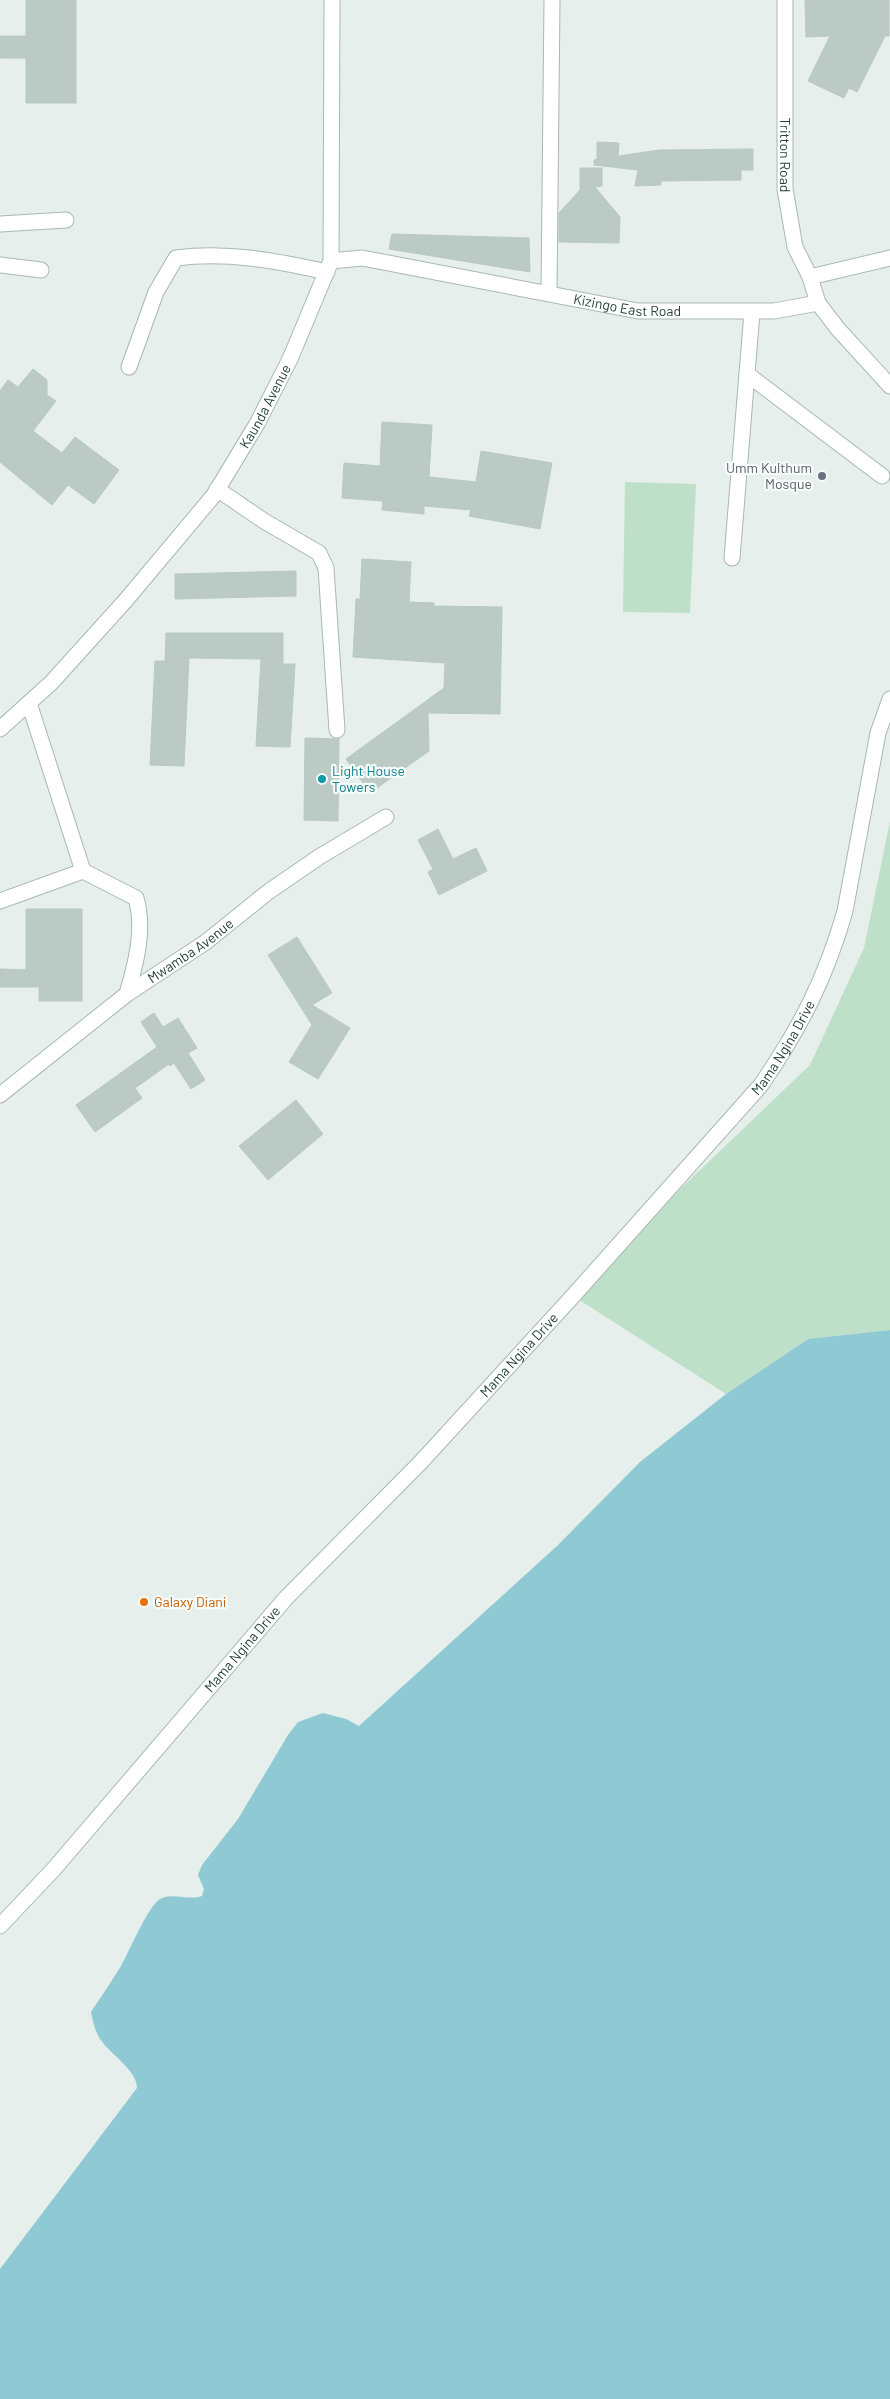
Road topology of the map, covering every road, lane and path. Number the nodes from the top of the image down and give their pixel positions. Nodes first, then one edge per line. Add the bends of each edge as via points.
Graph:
1 (332, 0) edge
2 (552, 0) edge
3 (785, 0) edge
4 (66, 220) dead end
5 (0, 224) edge
6 (890, 258) edge
7 (0, 265) edge
8 (329, 267) junction
9 (41, 270) dead end
10 (810, 277) junction
11 (549, 293) junction
12 (818, 303) junction
13 (752, 312) junction
14 (130, 367) dead end
15 (747, 374) junction
16 (890, 386) edge
17 (882, 476) dead end
18 (217, 489) junction
19 (732, 558) dead end
20 (890, 699) edge
21 (30, 702) junction
22 (0, 730) edge
23 (337, 730) dead end
24 (386, 817) dead end
25 (83, 870) junction
26 (0, 901) edge
27 (127, 994) junction
28 (0, 1095) edge
29 (0, 1926) edge

1 - 8 street, Kaunda Avenue
2 - 11 street
3 - 10 street, Tritton Road via 785,189 795,247
4 - 5 street
6 - 10 street
7 - 9 street
8 - 11 street, Kizingo East Road via 362,258
8 - 14 street via 204,254 176,258 156,292
8 - 18 street, Kaunda Avenue via 290,359 258,422
10 - 12 street, Tritton Road
11 - 13 street, Kizingo East Road via 638,311
12 - 13 street, Kizingo East Road
12 - 16 street via 838,330
13 - 15 street
15 - 17 street
15 - 19 street
18 - 21 street, Kaunda Avenue via 126,600
18 - 23 street via 319,553 326,568
20 - 29 street, Mama Ngina Drive via 878,734 838,934 813,1000 761,1085 420,1463 286,1598 53,1870
21 - 22 street, Kaunda Avenue
21 - 25 street
24 - 27 street, Mwamba Avenue via 297,872 206,942
25 - 26 street
25 - 27 street via 136,898 141,915 136,963
27 - 28 street, Mwamba Avenue

